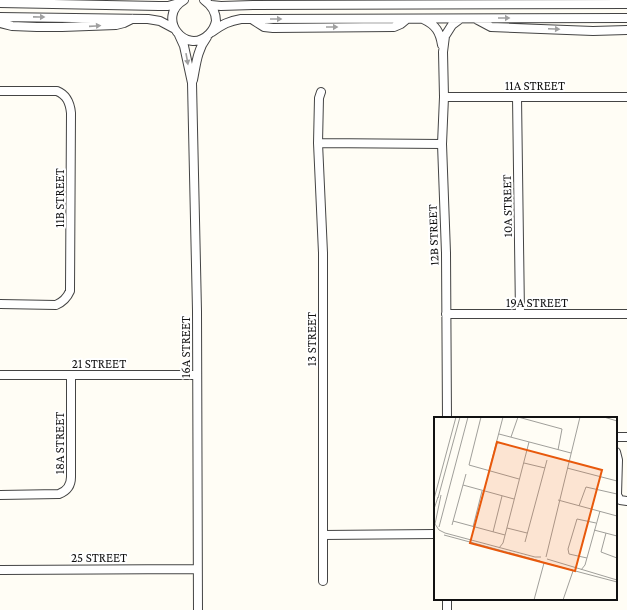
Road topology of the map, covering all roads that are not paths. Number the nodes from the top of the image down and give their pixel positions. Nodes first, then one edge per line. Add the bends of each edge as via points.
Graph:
1 (182, 1) edge
2 (4, 2) edge
3 (45, 2) edge
4 (207, 2) edge
5 (627, 4) edge
6 (0, 17) edge
7 (134, 18) junction
8 (421, 18) junction
9 (475, 18) junction
10 (627, 18) edge
11 (460, 19) junction
12 (0, 23) edge
13 (627, 30) edge
14 (177, 32) junction
15 (209, 34) junction
16 (443, 52) junction
17 (192, 83) junction
18 (0, 91) edge
19 (321, 92) dead end
20 (444, 97) junction
21 (517, 97) junction
22 (627, 97) edge
23 (318, 143) junction
24 (442, 144) junction
25 (0, 304) edge
26 (446, 314) junction
27 (520, 314) junction
28 (627, 314) edge
29 (0, 375) edge
30 (71, 375) junction
31 (197, 375) junction
32 (446, 417) edge
33 (617, 456) edge
34 (0, 495) edge
35 (617, 495) edge
36 (617, 495) edge
37 (627, 501) edge
38 (434, 534) edge
39 (323, 535) junction
40 (197, 569) junction
41 (0, 570) edge
42 (323, 581) dead end
43 (198, 610) edge

1 - 3 street via 168,6
1 - 14 street, 16A STREET via 173,15 172,22
2 - 3 street
4 - 5 street via 221,6
4 - 15 street via 216,18
6 -> 7 street
12 -> 7 street via 12,26 87,27 120,24
7 - 14 street via 160,22
8 - 11 street
15 -> 8 street via 222,24 242,19
8 - 16 street, 12B STREET via 438,31
9 -> 10 street
9 - 11 street
9 -> 13 street via 491,27
11 - 16 street, 12B STREET via 448,29
14 - 15 street via 184,39 196,41
14 -> 17 street, 16A STREET via 184,46
15 - 17 street, 16A STREET via 199,50
16 - 20 street, 12B STREET
17 - 31 street, 16A STREET
18 - 25 street, 11B STREET via 57,91 66,97 71,113 70,291 67,297 56,305
19 - 23 street, 13 STREET
20 - 21 street, 11A STREET
20 - 24 street, 12B STREET
21 - 22 street, 11A STREET
21 - 27 street, 10A STREET
23 - 24 street
23 - 39 street, 13 STREET via 323,253
24 - 26 street, 12B STREET
26 - 27 street, 19A STREET
26 - 32 street, 12B STREET
27 - 28 street, 19A STREET
29 - 30 street, 21 STREET
30 - 31 street, 21 STREET
30 - 34 street, 18A STREET via 71,483 59,494
31 - 40 street, 16A STREET
33 - 35 street
36 - 37 street via 620,500
38 - 39 street
39 - 42 street, 13 STREET
40 - 41 street, 25 STREET
40 - 43 street, 16A STREET

